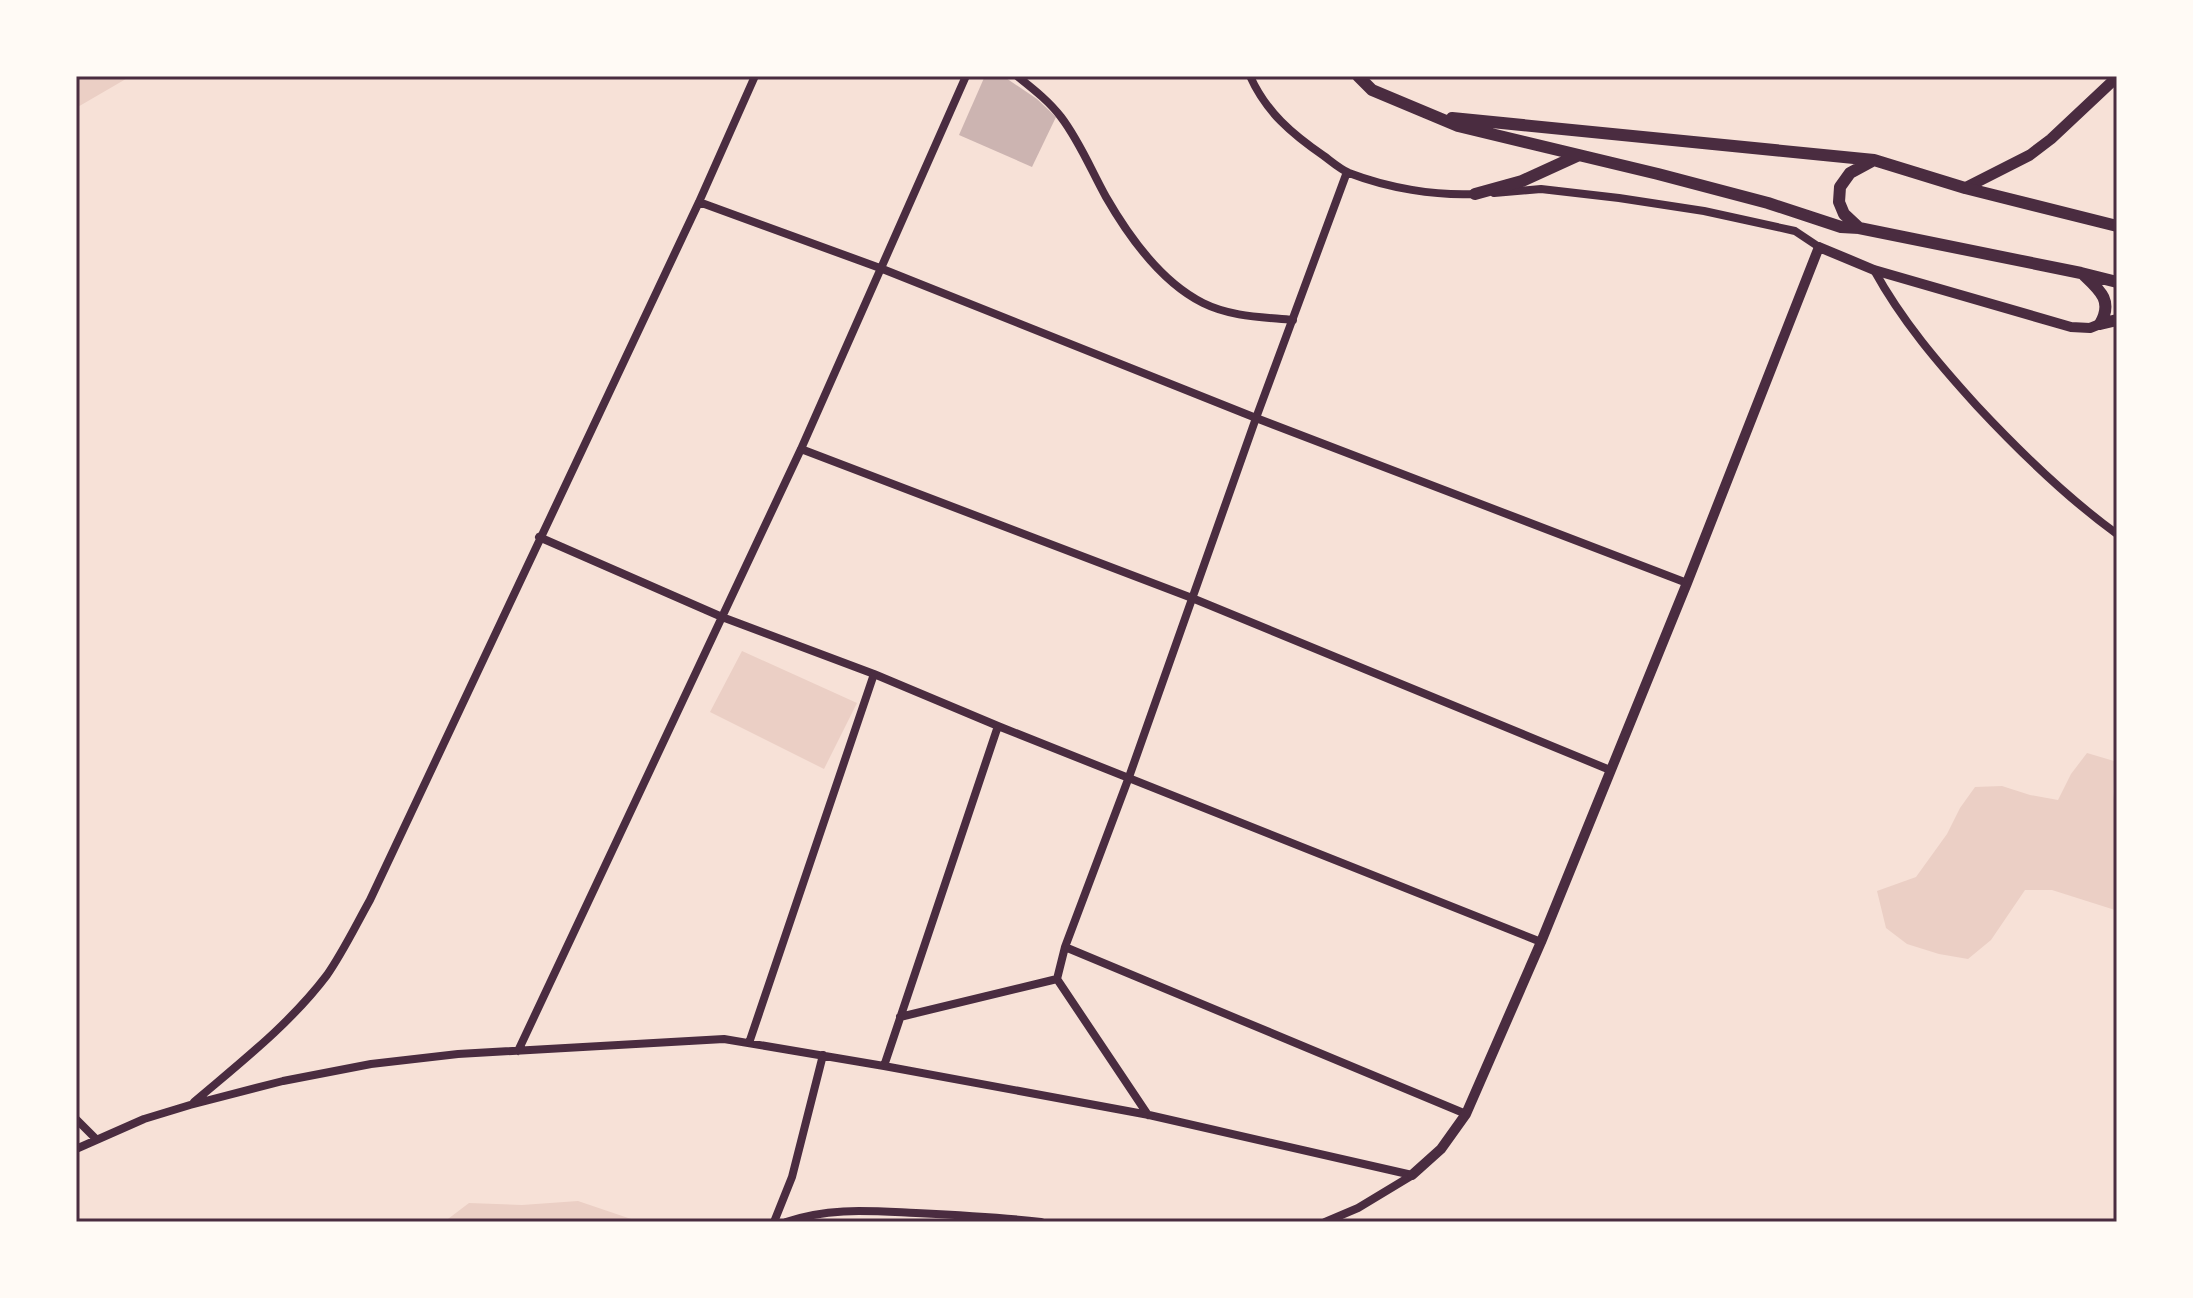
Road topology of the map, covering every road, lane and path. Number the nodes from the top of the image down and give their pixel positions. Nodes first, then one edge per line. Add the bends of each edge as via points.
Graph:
1 (755, 76) edge
2 (966, 76) edge
3 (1017, 76) edge
4 (1250, 76) edge
5 (1358, 76) edge
6 (2117, 77) edge
7 (1422, 112) junction
8 (1579, 155) junction
9 (1874, 160) junction
10 (1347, 172) junction
11 (1965, 188) junction
12 (1475, 194) junction
13 (699, 202) junction
14 (2117, 226) edge
15 (1859, 228) junction
16 (1819, 247) junction
17 (880, 268) junction
18 (1874, 270) junction
19 (2081, 273) junction
20 (2117, 282) edge
21 (1293, 320) junction
22 (2117, 320) edge
23 (2100, 324) junction
24 (1256, 418) junction
25 (801, 449) junction
26 (2117, 534) edge
27 (539, 537) junction
28 (1687, 583) junction
29 (1192, 598) junction
30 (722, 617) junction
31 (874, 674) junction
32 (998, 726) junction
33 (1610, 770) junction
34 (1129, 777) junction
35 (1541, 942) junction
36 (1065, 947) junction
37 (1057, 979) junction
38 (900, 1017) junction
39 (749, 1043) junction
40 (518, 1051) junction
41 (823, 1055) junction
42 (884, 1066) junction
43 (190, 1105) junction
44 (1466, 1114) junction
45 (1149, 1115) junction
46 (76, 1119) edge
47 (96, 1139) junction
48 (76, 1149) edge
49 (1412, 1175) junction
50 (774, 1222) edge
51 (786, 1222) edge
52 (1041, 1222) edge
53 (1325, 1222) edge

1 - 13 street
2 - 17 street
3 - 21 street via 1060,116 1142,250 1176,287 1233,314
4 - 10 street via 1274,116
5 - 7 main road via 1372,90
6 - 11 main road via 2030,155
7 - 8 main road
7 - 9 main road
8 - 12 main road via 1522,181
8 - 15 main road
9 - 11 main road
9 - 15 main road via 1850,173 1840,187 1844,214
10 - 12 street via 1416,189
10 - 21 street
11 - 14 main road
12 - 16 street via 1541,189 1704,211 1795,231
13 - 17 street
13 - 27 street
15 - 19 main road
16 - 18 street
16 - 28 street
17 - 24 street
17 - 25 street
18 - 23 street via 2071,327
18 - 26 street via 1902,317 2013,445
19 - 20 main road
19 - 23 main road via 2106,303
21 - 24 street
22 - 23 main road
24 - 28 street
24 - 29 street
25 - 29 street
25 - 30 street
27 - 30 street
27 - 43 street via 370,900 328,973 272,1036
28 - 33 street
29 - 33 street
29 - 34 street
30 - 31 street
30 - 40 street
31 - 32 street
31 - 39 street
32 - 34 street
32 - 38 street
33 - 35 street
34 - 35 street
34 - 36 street
35 - 44 street
36 - 37 street
36 - 44 street
37 - 38 street
37 - 45 street
38 - 42 street
39 - 40 street via 724,1039
39 - 41 street
40 - 43 street via 371,1064
41 - 42 street
41 - 50 street via 792,1177
42 - 45 street
43 - 47 street
44 - 49 street via 1441,1149
45 - 49 street
46 - 47 street
47 - 48 street
49 - 53 street
51 - 52 street via 840,1210

